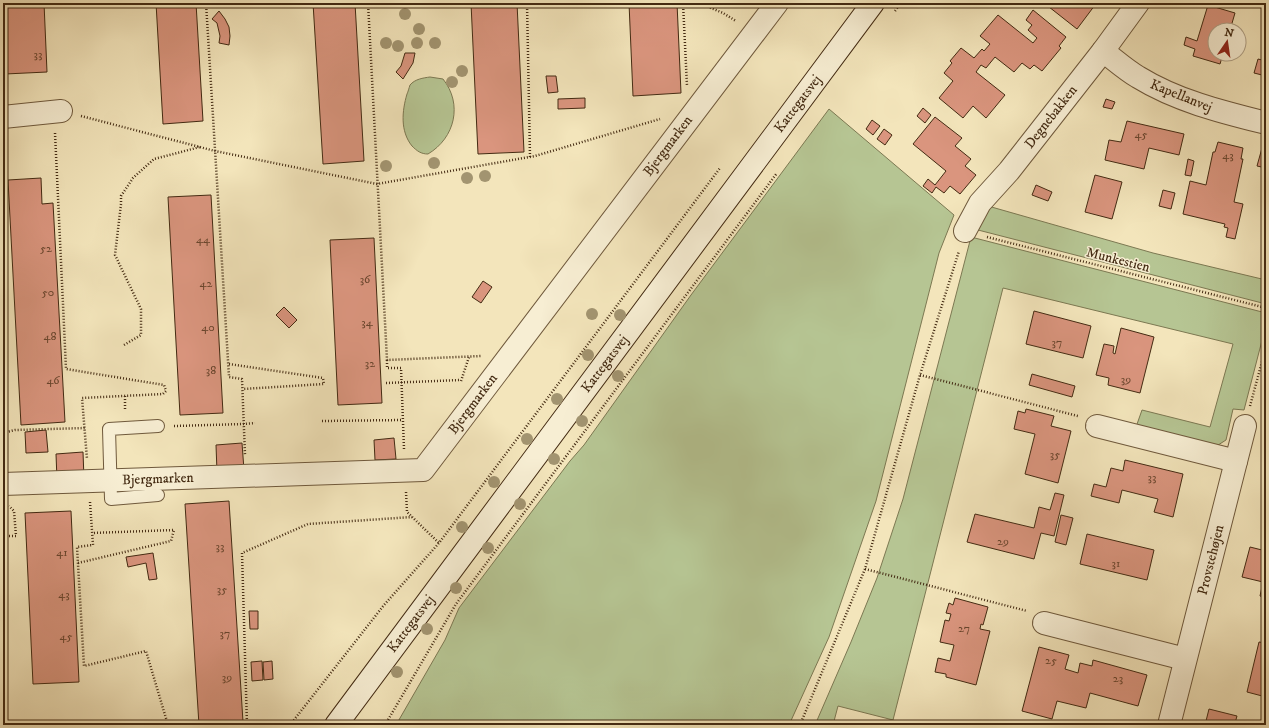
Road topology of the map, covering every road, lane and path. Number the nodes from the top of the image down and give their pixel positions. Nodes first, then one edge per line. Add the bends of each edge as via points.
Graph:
1 (206, 3) edge
2 (368, 3) edge
3 (527, 3) edge
4 (683, 3) edge
5 (699, 3) edge
6 (777, 3) edge
7 (873, 3) edge
8 (901, 3) edge
9 (1138, 3) edge
10 (891, 16) dead end
11 (754, 34) junction
12 (1104, 51) junction
13 (696, 109) junction
14 (58, 112) junction
15 (3, 117) edge
16 (1266, 123) edge
17 (200, 147) junction
18 (216, 151) junction
19 (530, 157) junction
20 (724, 164) dead end
21 (779, 170) dead end
22 (377, 184) junction
23 (965, 231) junction
24 (1266, 308) edge
25 (124, 345) dead end
26 (1266, 347) edge
27 (510, 355) junction
28 (387, 360) junction
29 (229, 364) junction
30 (920, 375) junction
31 (461, 380) dead end
32 (402, 382) junction
33 (386, 383) dead end
34 (243, 389) junction
35 (403, 420) junction
36 (322, 421) dead end
37 (255, 423) dead end
38 (244, 424) junction
39 (158, 426) joint
40 (1097, 426) joint
41 (1245, 426) joint
42 (85, 428) junction
43 (3, 433) edge
44 (1236, 461) junction
45 (405, 471) junction
46 (246, 476) junction
47 (99, 481) junction
48 (3, 484) edge
49 (158, 495) dead end
50 (9, 506) dead end
51 (412, 517) junction
52 (92, 533) junction
53 (3, 536) edge
54 (439, 543) junction
55 (78, 563) junction
56 (865, 569) junction
57 (1044, 623) joint
58 (1185, 659) junction
59 (168, 725) edge
60 (247, 725) edge
61 (290, 725) edge
62 (336, 725) edge
63 (385, 725) edge
64 (800, 725) edge
65 (1169, 725) edge

1 - 18 path
2 - 22 path
3 - 19 path
4 - 13 path via 687,95
5 - 11 path via 723,13
6 - 11 street, Bjergmarken
7 - 62 street, Kattegatsvej
8 - 10 path
9 - 12 street, Degnebakken
11 - 13 street, Bjergmarken
12 - 16 street, Kapellanvej via 1136,76 1170,94 1214,110
12 - 23 street, Degnebakken via 1009,171 980,203
13 - 19 path
13 - 27 street, Bjergmarken
14 - 15 street
14 - 17 path
14 - 42 path via 66,369 164,385 166,391 163,394 82,398
17 - 18 path
17 - 25 path via 154,159 133,178 121,196 115,255 141,315 141,335
18 - 22 path
18 - 29 path
19 - 22 path
20 - 54 path
21 - 63 path via 456,604
22 - 28 path
23 - 24 path, Munkestien
23 - 30 path
26 - 41 path
27 - 28 path
27 - 45 street, Bjergmarken via 423,470
28 - 32 path via 387,368 401,368
29 - 34 path via 229,377 242,379
29 - 34 path via 323,378 324,384
30 - 40 path via 1083,417
30 - 56 path
31 - 32 path
32 - 33 path
32 - 35 path
34 - 38 path
35 - 36 path
35 - 45 path
37 - 38 path
38 - 39 path
38 - 46 path
39 - 47 lane via 109,430
40 - 44 street
41 - 44 street, Provstehøjen
42 - 43 path via 15,430
42 - 47 path
44 - 58 street, Provstehøjen
45 - 46 street, Bjergmarken
45 - 51 path via 406,512
46 - 47 street, Bjergmarken
47 - 48 street, Bjergmarken
47 - 49 lane via 111,499
47 - 52 path
50 - 53 path via 14,511 16,536
51 - 54 path
51 - 60 path via 308,524 242,553
52 - 55 path via 93,545 77,547
52 - 55 path via 174,530 171,541
54 - 61 path via 384,605
55 - 59 path via 84,666 146,650
56 - 57 path via 1035,613
56 - 64 path
57 - 58 street
58 - 65 street, Provstehøjen

